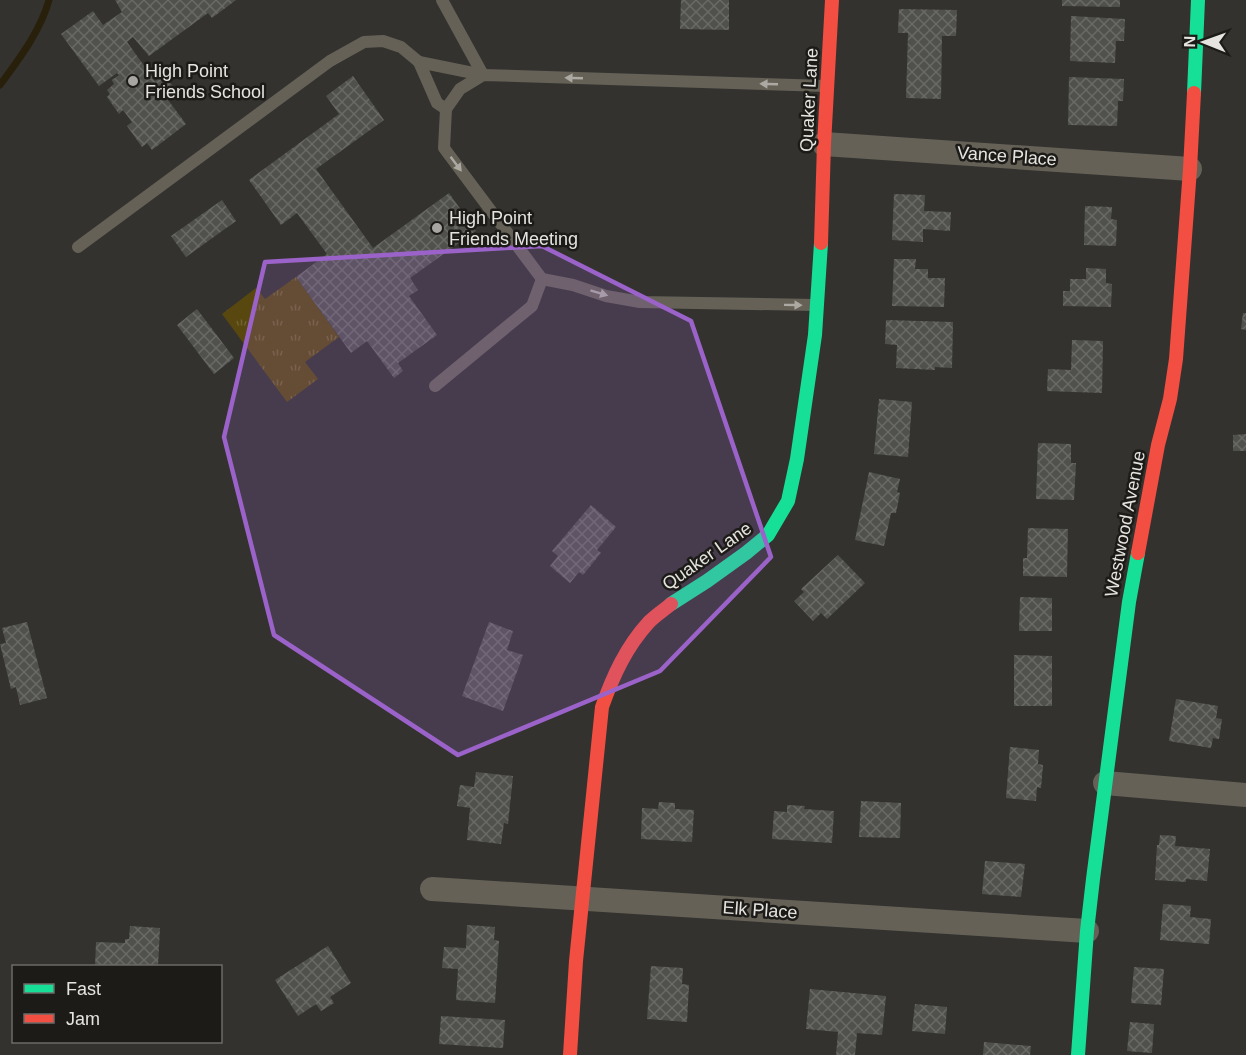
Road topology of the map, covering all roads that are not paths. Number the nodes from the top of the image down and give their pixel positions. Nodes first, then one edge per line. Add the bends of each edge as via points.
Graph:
1 (442, 0) edge
2 (832, 0) edge
3 (1198, 0) edge
4 (419, 62) junction
5 (483, 75) junction
6 (828, 86) junction
7 (446, 109) junction
8 (824, 144) junction
9 (1190, 169) junction
10 (78, 247) dead end
11 (542, 279) junction
12 (817, 305) junction
13 (435, 386) dead end
14 (1105, 783) junction
15 (1246, 795) edge
16 (432, 889) dead end
17 (582, 899) junction
18 (1087, 931) junction
19 (570, 1055) edge
20 (1077, 1055) edge

1 - 5 lane
2 - 6 street, Quaker Lane
3 - 9 street, Westwood Avenue
4 - 5 lane
4 - 7 lane via 437,103
4 - 10 lane via 401,47 383,41 364,42 330,61
6 -> 5 lane
5 - 7 lane via 460,89
6 - 8 street, Quaker Lane
7 -> 11 lane via 444,148
8 - 9 street, Vance Place
8 - 12 street, Quaker Lane
9 - 14 street, Westwood Avenue via 1172,389 1129,602
11 -> 12 lane via 640,302
11 - 13 lane via 532,306
12 - 17 street, Quaker Lane via 788,501 768,535 650,621 627,650 612,679 602,707
14 - 15 street
14 - 18 street, Westwood Avenue
16 - 17 street, Elk Place
17 - 18 street, Elk Place
17 - 19 street, Quaker Lane
18 - 20 street, Westwood Avenue

